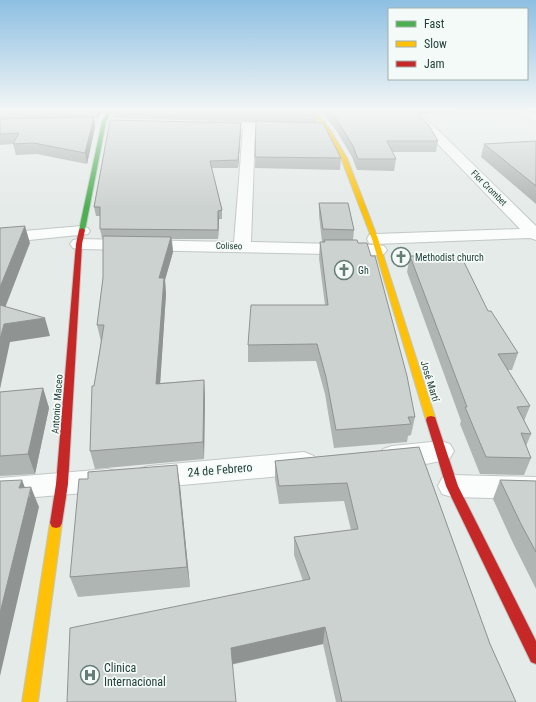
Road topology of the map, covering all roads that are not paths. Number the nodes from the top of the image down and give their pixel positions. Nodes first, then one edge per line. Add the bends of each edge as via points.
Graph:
1 (97, 143) edge
2 (248, 143) edge
3 (335, 143) edge
4 (444, 143) edge
5 (535, 233) edge
6 (81, 237) junction
7 (0, 238) edge
8 (376, 245) junction
9 (242, 247) junction
10 (441, 452) junction
11 (370, 458) edge
12 (330, 461) edge
13 (62, 484) junction
14 (452, 486) junction
15 (536, 488) edge
16 (0, 489) edge
17 (536, 657) edge
18 (30, 702) edge

1 - 6 main road, Antonio Maceo
2 - 9 street
3 - 8 main road, José Martí via 344,158
4 - 5 street, Flor Crombet
5 - 8 street, Coliseo
6 - 7 street, Coliseo
6 - 9 street, Coliseo
6 - 13 main road, Antonio Maceo
8 - 9 street, Coliseo
8 - 10 main road, José Martí
10 - 11 street
10 - 14 main road, José Martí
12 - 13 street, 24 de Febrero
13 - 16 street, 24 de Febrero
13 - 18 main road, Antonio Maceo
14 - 15 street
14 - 17 main road, José Martí

